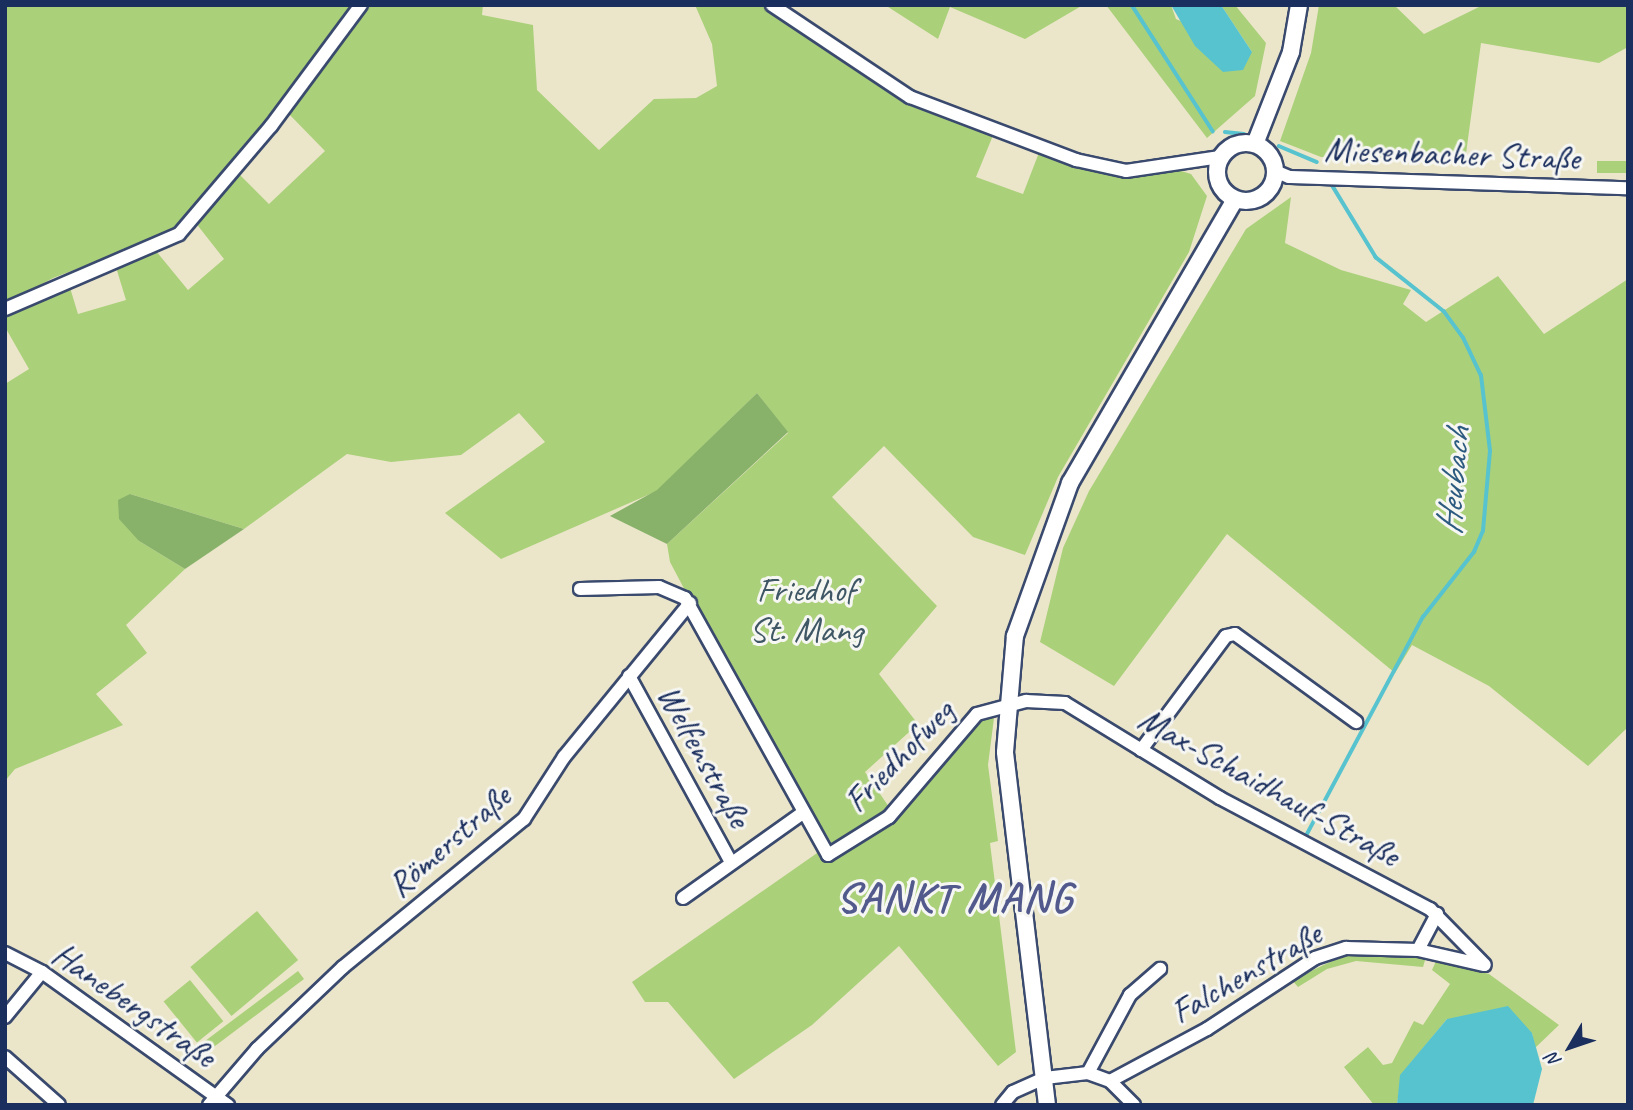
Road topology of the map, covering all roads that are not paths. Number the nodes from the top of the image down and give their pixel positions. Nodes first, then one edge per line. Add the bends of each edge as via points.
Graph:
1 (361, 5) edge
2 (772, 5) edge
3 (1299, 5) edge
4 (1255, 144) junction
5 (1220, 157) junction
6 (1275, 171) junction
7 (1628, 188) edge
8 (1235, 199) junction
9 (5, 309) edge
10 (580, 589) dead end
11 (690, 603) junction
12 (629, 676) junction
13 (1006, 710) junction
14 (1356, 722) dead end
15 (1141, 750) junction
16 (801, 814) junction
17 (731, 862) junction
18 (683, 898) dead end
19 (1437, 914) junction
20 (1418, 950) junction
21 (5, 953) edge
22 (1485, 965) joint
23 (1160, 969) dead end
24 (42, 972) junction
25 (5, 1017) edge
26 (5, 1057) edge
27 (1088, 1073) junction
28 (1045, 1078) junction
29 (1110, 1081) junction
30 (213, 1100) edge
31 (59, 1105) edge
32 (228, 1105) edge
33 (1002, 1105) edge
34 (1047, 1105) edge
35 (1134, 1105) edge

1 - 9 street via 271,126 179,234
2 - 5 street via 911,97 1076,160 1126,171
3 - 4 main road via 1291,52
4 - 5 main road via 1243,142
4 - 6 main road via 1269,155
5 - 8 main road via 1221,188
6 - 7 street, Miesenbacher Straße via 1289,177
6 - 8 main road via 1262,197
8 - 13 main road via 1070,483 1016,632
10 - 11 street via 659,587
11 - 12 street, Römerstraße
11 - 16 street
12 - 17 street, Welfenstraße
12 - 30 street, Römerstraße via 524,819 343,967
13 - 15 street, Max-Schaidhauf-Straße via 1065,703
13 - 16 street, Friedhofweg via 973,717 889,817 836,855 823,850
13 - 28 main road via 1005,745
14 - 15 street via 1235,634 1226,636
15 - 19 street, Max-Schaidhauf-Straße
16 - 17 street
17 - 18 street
19 - 20 street
19 - 22 street, Max-Schaidhauf-Straße
20 - 22 street, Falchenstraße
20 - 29 street, Falchenstraße via 1346,948 1315,958 1207,1029
21 - 24 street, Hanebergstraße
23 - 27 street via 1130,995
24 - 25 street
24 - 30 street, Hanebergstraße
26 - 31 street
27 - 28 street
27 - 29 street
28 - 33 street via 1013,1092
28 - 34 main road
29 - 35 street
30 - 32 street, Hanebergstraße

